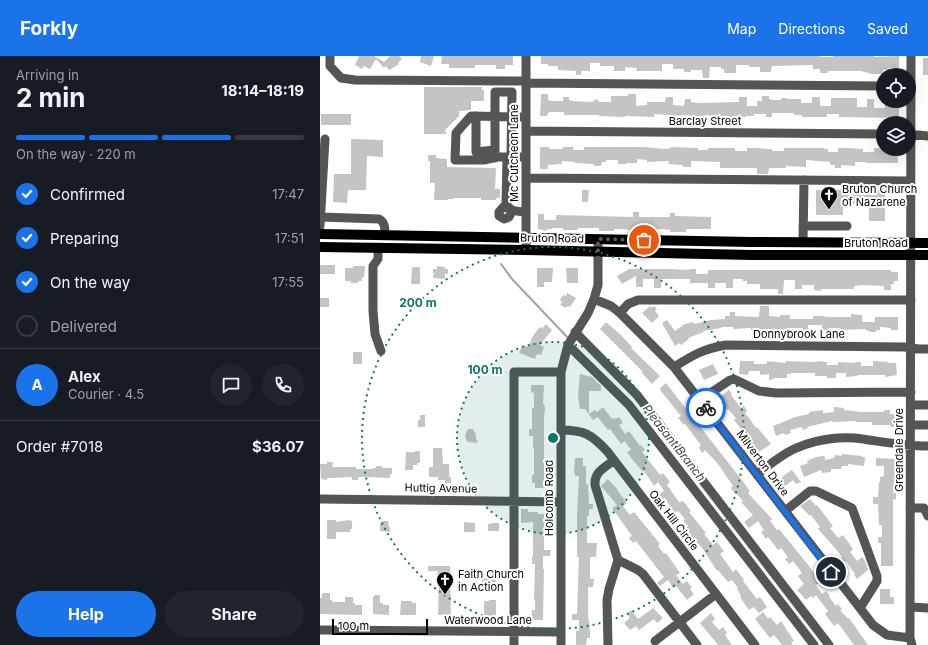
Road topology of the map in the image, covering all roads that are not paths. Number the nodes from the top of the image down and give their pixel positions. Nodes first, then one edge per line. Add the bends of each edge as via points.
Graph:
1 (330, 56) edge
2 (526, 56) edge
3 (911, 56) edge
4 (911, 68) edge
5 (526, 82) junction
6 (876, 86) edge
7 (476, 116) junction
8 (495, 117) junction
9 (511, 117) junction
10 (526, 117) junction
11 (526, 131) junction
12 (876, 134) edge
13 (916, 135) edge
14 (928, 136) edge
15 (325, 140) dead end
16 (495, 154) junction
17 (909, 156) edge
18 (509, 157) junction
19 (526, 157) junction
20 (526, 178) junction
21 (804, 180) junction
22 (910, 181) junction
23 (526, 212) junction
24 (320, 222) edge
25 (803, 226) junction
26 (847, 226) dead end
27 (320, 234) edge
28 (385, 235) junction
29 (526, 237) junction
30 (598, 239) junction
31 (751, 242) junction
32 (803, 242) junction
33 (911, 243) junction
34 (928, 243) edge
35 (320, 247) edge
36 (381, 248) junction
37 (526, 250) junction
38 (598, 252) junction
39 (751, 255) junction
40 (911, 255) junction
41 (928, 255) edge
42 (594, 299) junction
43 (911, 300) junction
44 (620, 313) junction
45 (574, 334) junction
46 (568, 345) junction
47 (911, 348) junction
48 (928, 349) edge
49 (380, 351) dead end
50 (674, 367) junction
51 (561, 372) junction
52 (911, 392) junction
53 (700, 400) junction
54 (911, 405) junction
55 (928, 405) edge
56 (911, 425) junction
57 (928, 425) edge
58 (561, 430) junction
59 (911, 446) junction
60 (928, 446) edge
61 (613, 460) junction
62 (757, 475) junction
63 (320, 499) edge
64 (514, 501) junction
65 (561, 502) junction
66 (910, 508) junction
67 (785, 511) junction
68 (928, 516) edge
69 (618, 560) junction
70 (716, 594) junction
71 (927, 606) edge
72 (911, 607) junction
73 (860, 608) junction
74 (680, 622) junction
75 (320, 630) edge
76 (514, 632) junction
77 (561, 632) junction
78 (655, 641) dead end
79 (911, 641) edge
80 (514, 645) edge
81 (561, 645) edge
82 (608, 645) edge
83 (697, 645) edge
84 (756, 645) edge
85 (814, 645) edge
86 (829, 645) edge

1 - 5 street via 330,66 341,78 348,79
2 - 5 street, Mc Cutcheon Lane
3 - 4 street, Greendale Drive
5 - 6 street
5 - 10 street, Mc Cutcheon Lane
7 - 8 street
7 - 16 street via 476,152
7 - 16 street via 471,116 456,133 455,160 484,160
8 - 9 street
8 - 9 street via 495,92 512,92
8 - 16 street
9 - 10 street
9 - 18 street
10 - 11 street, Mc Cutcheon Lane
11 - 12 street, Barclay Street
11 - 19 street, Mc Cutcheon Lane
13 - 14 street
15 - 24 street
16 - 18 street
17 - 22 street, Greendale Drive
18 - 19 street
18 - 23 street via 509,207
19 - 20 street, Mc Cutcheon Lane
20 - 21 street
20 - 23 street, Mc Cutcheon Lane
21 - 22 street
21 - 25 street
22 - 33 street, Greendale Drive
23 - 29 street, Mc Cutcheon Lane
24 - 28 street via 379,219 385,227
25 - 26 street
25 - 32 street
27 - 28 main road, Bruton Road
28 - 29 main road, Bruton Road
28 - 36 main road
29 - 30 main road, Bruton Road
29 - 37 street, Mc Cutcheon Lane
30 - 31 main road, Bruton Road
30 - 38 street, Holcomb Road
31 - 32 main road, Bruton Road
31 - 39 main road
32 - 33 main road, Bruton Road
33 - 34 main road, Bruton Road
33 - 40 street, Greendale Drive
35 - 36 main road, Bruton Road
36 - 37 main road, Bruton Road
36 - 49 street via 373,266 373,311
37 - 38 main road, Bruton Road
38 - 39 main road, Bruton Road
38 - 42 street, Holcomb Road via 598,285
39 - 40 main road, Bruton Road
40 - 41 main road, Bruton Road
40 - 43 street, Greendale Drive
42 - 44 street, Milverton Drive
42 - 45 street, Holcomb Road
43 - 44 street via 638,300 628,304
43 - 47 street, Greendale Drive
44 - 50 street, Milverton Drive
45 - 46 street, Holcomb Road
45 - 86 street via 637,395
46 - 51 street, Holcomb Road
46 - 85 street via 629,405
47 - 48 street, Donnybrook Lane
47 - 50 street, Donnybrook Lane via 726,345 696,353
47 - 52 street, Greendale Drive
50 - 53 street, Milverton Drive
51 - 58 street, Holcomb Road
51 - 64 street via 514,372
52 - 53 street via 772,392 759,391 734,379
52 - 54 street, Greendale Drive
53 - 62 street, Milverton Drive
54 - 55 street
54 - 56 street, Greendale Drive
56 - 57 street
56 - 59 street, Greendale Drive
58 - 61 street, Oak Hill Circle via 588,434 596,439
58 - 65 street, Holcomb Road
59 - 60 street
59 - 62 street via 854,438 825,440 802,446 780,457
59 - 66 street, Greendale Drive
61 - 69 street via 599,471 595,485
61 - 70 street, Oak Hill Circle
62 - 67 street, Milverton Drive
63 - 64 street, Huttig Avenue
64 - 65 street, Huttig Avenue
64 - 76 street
65 - 77 street, Holcomb Road
66 - 68 street via 924,508
66 - 72 street, Greendale Drive
67 - 73 street, Milverton Drive
67 - 73 street via 810,491 816,491 852,508 877,576 877,581
69 - 74 street via 643,574
69 - 82 street via 607,600
70 - 74 street
70 - 84 street, Oak Hill Circle
71 - 72 street
72 - 79 street, Greendale Drive
73 - 79 street, Milverton Drive via 873,625 887,635
74 - 78 street
74 - 83 street
75 - 76 street, Waterwood Lane
76 - 77 street, Waterwood Lane
76 - 80 street
77 - 81 street, Holcomb Road

